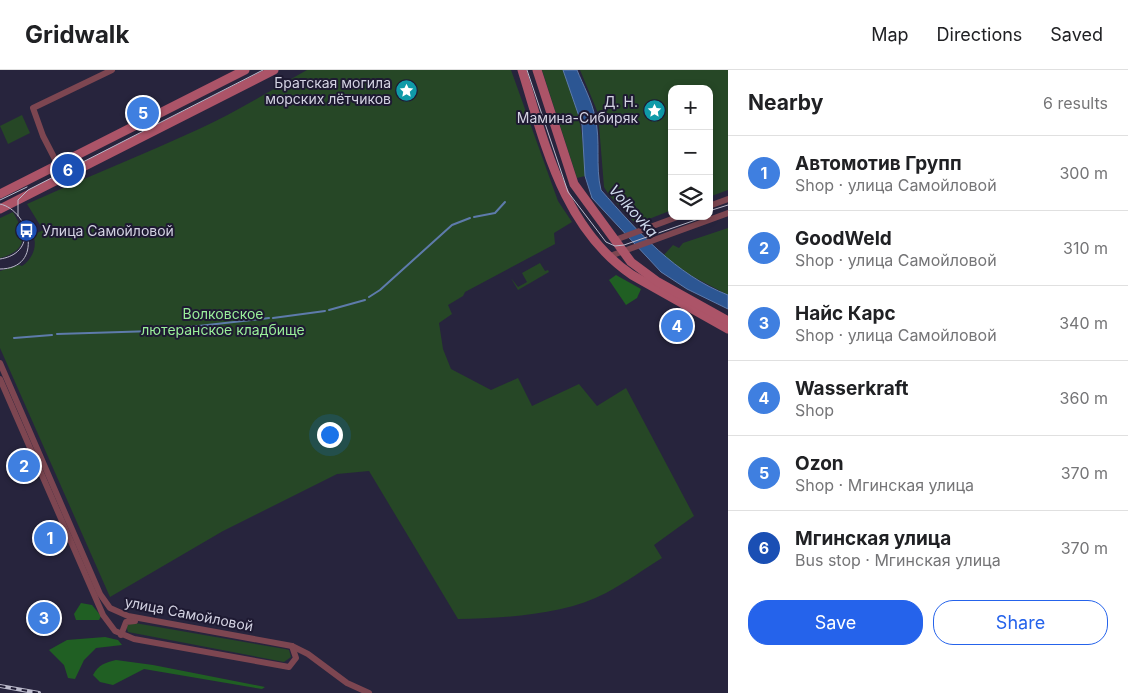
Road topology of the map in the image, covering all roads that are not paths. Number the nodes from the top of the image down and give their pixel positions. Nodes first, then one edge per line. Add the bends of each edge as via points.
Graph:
1 (112, 70) edge
2 (245, 70) edge
3 (274, 70) edge
4 (522, 70) edge
5 (537, 70) edge
6 (58, 165) junction
7 (0, 194) edge
8 (728, 199) edge
9 (713, 205) edge
10 (0, 209) edge
11 (728, 213) edge
12 (669, 220) edge
13 (615, 240) junction
14 (623, 251) junction
15 (610, 256) junction
16 (728, 321) edge
17 (728, 329) edge
18 (0, 364) edge
19 (0, 380) edge
20 (152, 621) junction
21 (121, 635) junction
22 (292, 646) junction
23 (368, 693) edge

1 - 6 street via 33,108
2 - 6 street
3 - 10 street
4 - 15 street via 557,180 571,206
5 - 13 street via 574,184
6 - 7 street
8 - 9 street
11 - 14 street
12 - 13 street
13 - 14 street
14 - 15 street
14 - 16 street via 631,262 652,278
15 - 17 street via 632,275
18 - 20 street, улица Самойловой via 102,597 115,612
19 - 21 street, улица Самойловой via 103,615 109,626
20 - 21 street via 128,620
20 - 22 street, улица Самойловой
21 - 22 street via 288,667 296,658
22 - 23 street, улица Самойловой via 347,683

